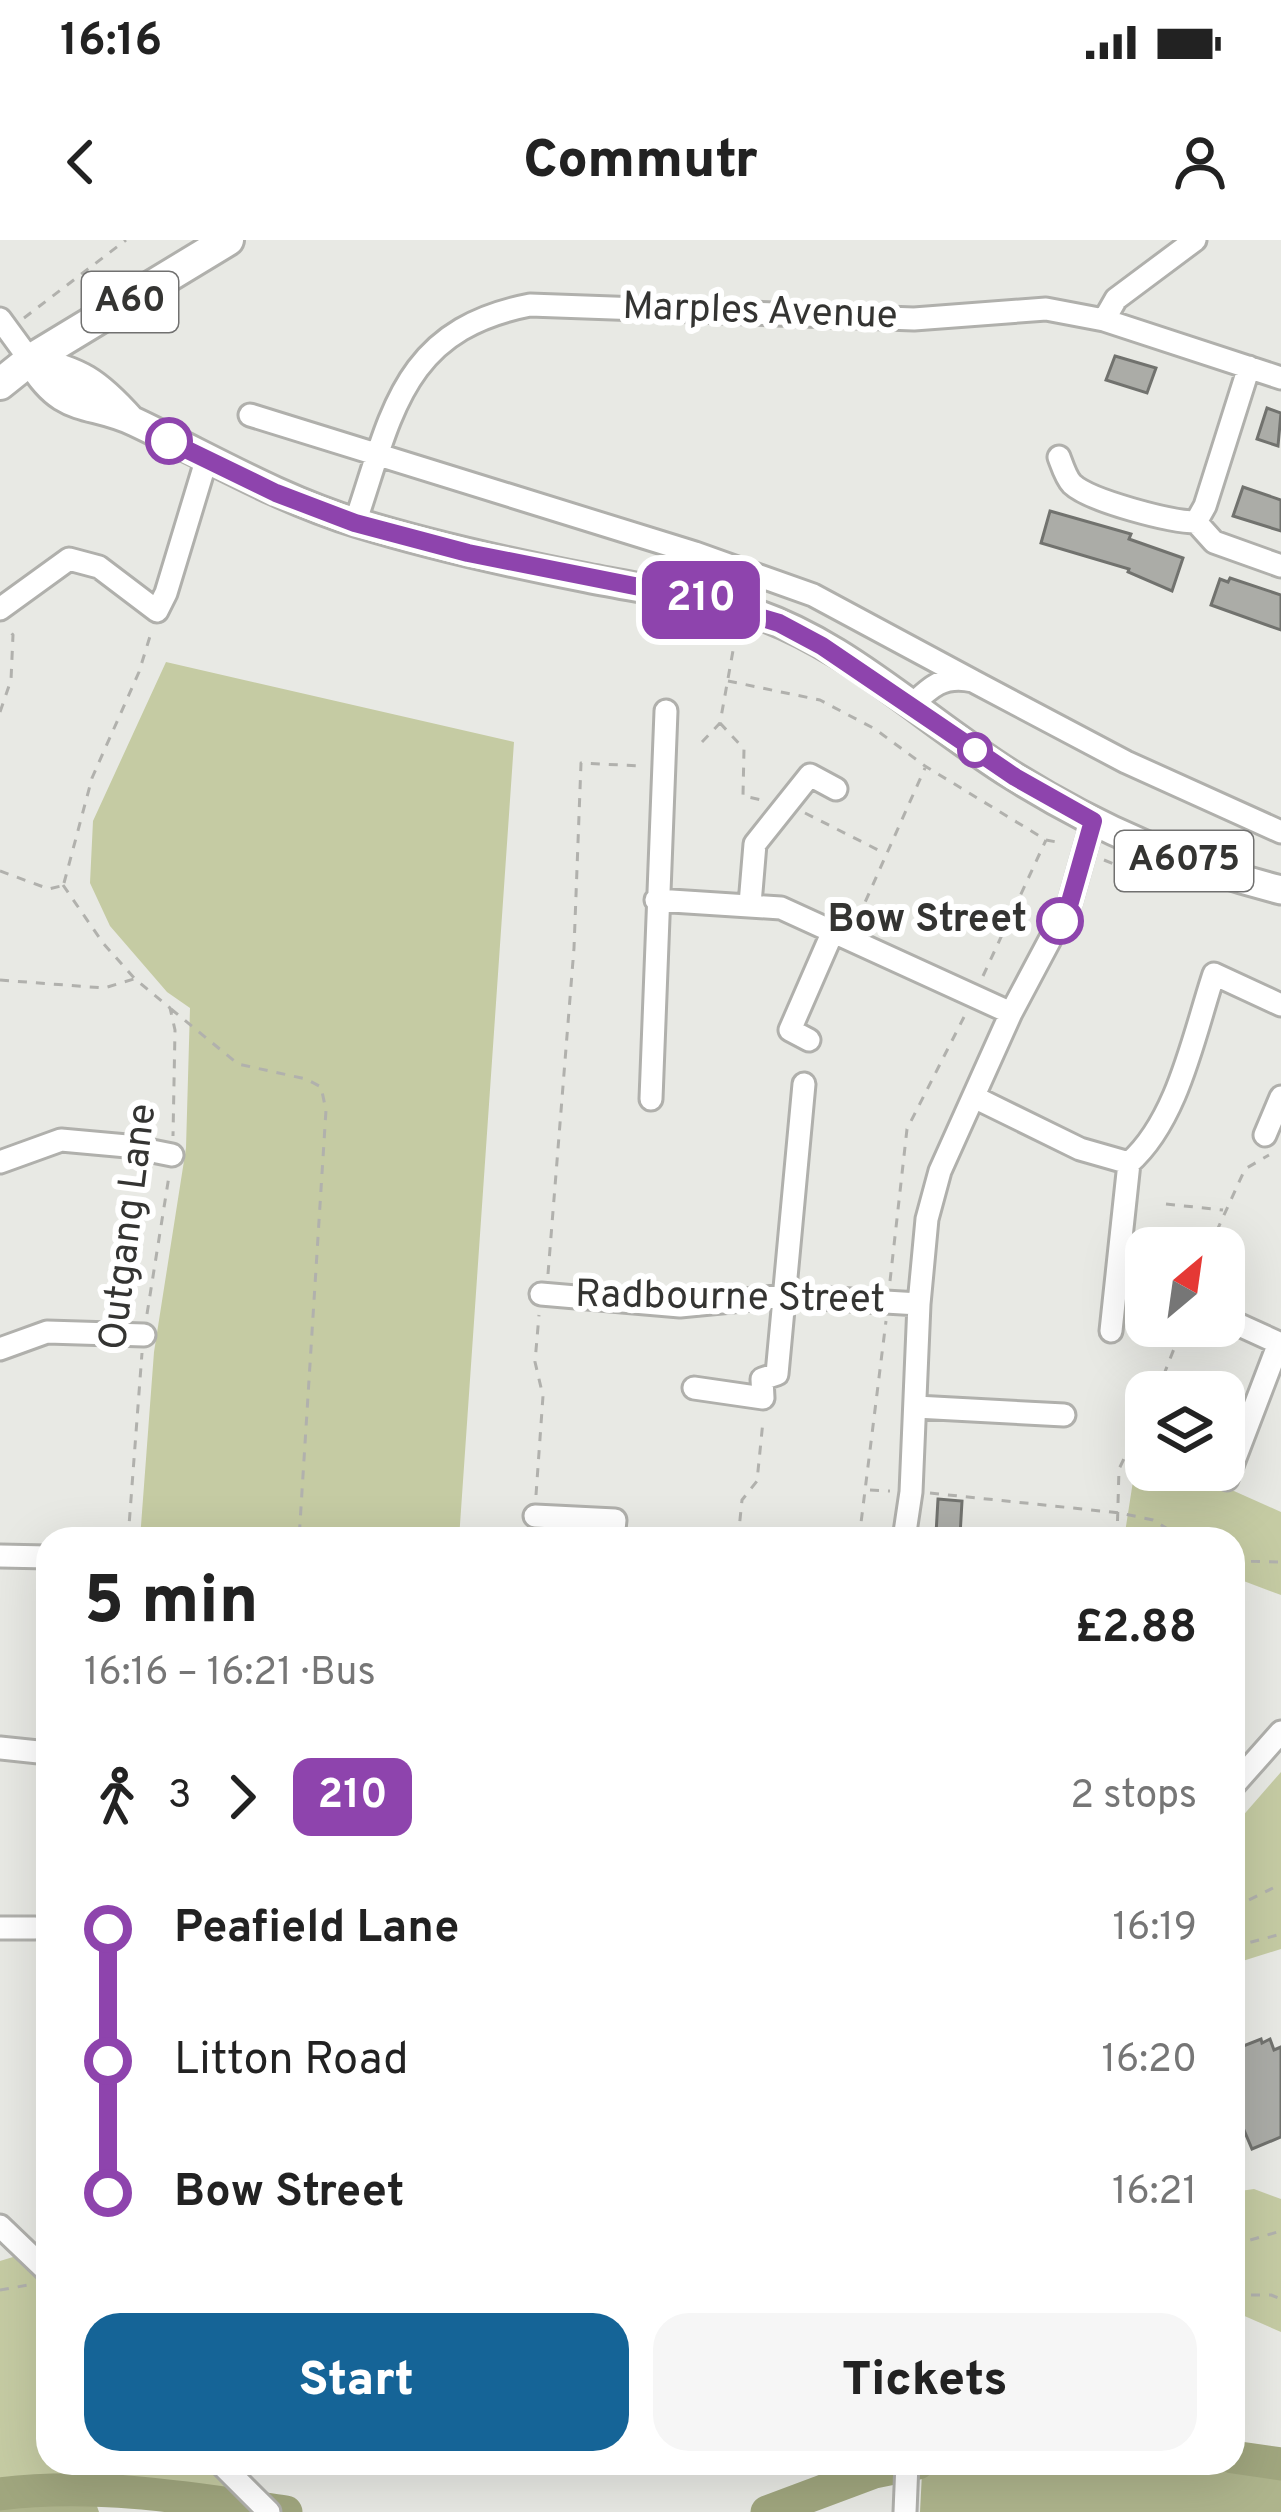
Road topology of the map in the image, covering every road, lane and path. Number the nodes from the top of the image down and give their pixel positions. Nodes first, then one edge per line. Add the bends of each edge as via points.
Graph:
1 (126, 240) edge
2 (228, 240) edge
3 (1195, 240) edge
4 (1104, 320) junction
5 (4, 324) edge
6 (30, 361) junction
7 (1249, 367) junction
8 (1281, 377) edge
9 (0, 384) edge
10 (250, 415) dead end
11 (378, 455) junction
12 (1059, 457) dead end
13 (206, 461) junction
14 (1196, 522) junction
15 (355, 523) junction
16 (1281, 566) edge
17 (0, 609) edge
18 (740, 609) junction
19 (157, 611) junction
20 (0, 619) edge
21 (728, 681) junction
22 (973, 681) junction
23 (911, 706) junction
24 (666, 711) dead end
25 (0, 712) edge
26 (721, 723) junction
27 (702, 742) dead end
28 (926, 766) junction
29 (665, 768) junction
30 (836, 789) dead end
31 (788, 805) junction
32 (1093, 821) junction
33 (1281, 832) edge
34 (1046, 840) dead end
35 (884, 853) junction
36 (0, 871) edge
37 (64, 885) junction
38 (1281, 890) edge
39 (656, 900) junction
40 (750, 904) junction
41 (843, 933) junction
42 (135, 979) junction
43 (0, 980) edge
44 (1281, 1005) edge
45 (170, 1008) junction
46 (1011, 1013) junction
47 (809, 1040) dead end
48 (804, 1084) dead end
49 (974, 1096) junction
50 (1281, 1097) edge
51 (651, 1099) dead end
52 (1272, 1142) edge
53 (172, 1156) junction
54 (0, 1162) edge
55 (1129, 1162) junction
56 (1166, 1204) dead end
57 (1225, 1210) junction
58 (1218, 1227) edge
59 (544, 1294) junction
60 (785, 1296) junction
61 (919, 1304) junction
62 (1119, 1330) joint
63 (1125, 1330) edge
64 (1245, 1330) edge
65 (144, 1335) junction
66 (1272, 1346) edge
67 (0, 1348) edge
68 (694, 1388) dead end
69 (763, 1397) junction
70 (916, 1406) junction
71 (1064, 1415) dead end
72 (1245, 1426) edge
73 (1125, 1457) edge
74 (911, 1492) junction
75 (1120, 1513) junction
76 (535, 1516) joint
77 (129, 1527) edge
78 (300, 1527) edge
79 (597, 1527) edge
80 (739, 1527) edge
81 (906, 1527) edge
82 (1118, 1527) edge
83 (1164, 1527) edge
84 (0, 1556) edge
85 (36, 1557) edge
86 (1245, 1561) edge
87 (1281, 1562) edge
88 (1281, 1732) edge
89 (0, 1748) edge
90 (36, 1752) edge
91 (1245, 1772) edge
92 (1273, 1888) dead end
93 (1245, 1902) edge
94 (0, 1928) edge
95 (35, 1928) dead end
96 (1281, 1934) edge
97 (1245, 1944) edge
98 (0, 2226) edge
99 (1281, 2231) edge
100 (1246, 2241) edge
101 (36, 2265) edge
102 (36, 2279) edge
103 (0, 2290) edge
104 (1281, 2290) edge
105 (1245, 2295) edge
106 (1271, 2295) junction
107 (1281, 2299) edge
108 (231, 2475) edge
109 (907, 2475) edge
110 (269, 2512) edge
111 (905, 2512) edge

1 - 5 path
2 - 6 highway, A60
3 - 4 street via 1116,299
4 - 7 street, Marples Avenue
4 - 11 street, Marples Avenue via 1046,309 914,320 530,305 497,311 422,361
5 - 6 street
6 - 9 highway, A60
6 - 13 main road, A6075 via 67,399 130,420
7 - 8 street, Marples Avenue
7 - 14 street
10 - 11 street
11 - 15 street, Marples Avenue
11 - 22 street via 813,595
12 - 14 street via 1070,482 1090,494
13 - 15 main road, A6075
13 - 19 street
14 - 16 street via 1214,542
15 - 18 main road, A6075
17 - 19 street via 70,559 98,567
18 - 21 path
18 - 23 main road, A6075 via 811,639
19 - 37 path via 140,672 92,778
20 - 25 path via 13,635
21 - 26 path
21 - 28 path via 820,700
22 - 23 street via 950,678
22 - 33 street
23 - 32 main road, A6075
24 - 29 street
26 - 27 path
26 - 31 path via 744,748 743,796
28 - 34 path
28 - 35 path
29 - 39 street
29 - 59 path via 581,764
30 - 31 street via 810,775
31 - 35 path
31 - 40 street via 755,844
32 - 38 main road, A6075 via 1151,850
32 - 46 street via 1070,902
35 - 41 path
36 - 37 path via 50,889
37 - 42 path
39 - 40 street
39 - 51 street
40 - 41 street
41 - 46 street
41 - 47 street via 790,1030
42 - 43 path via 104,988
42 - 45 path
44 - 55 street via 1214,974 1180,1076 1148,1146
45 - 53 path, Outgang Lane
45 - 78 path via 238,1064 321,1087 326,1111
46 - 49 street
48 - 60 street
49 - 55 street via 1080,1149
49 - 61 street via 927,1219
50 - 52 street
52 - 57 path via 1245,1168
53 - 54 street via 61,1140
53 - 65 path, Outgang Lane
55 - 62 street
56 - 57 path
57 - 58 path
59 - 60 street, Radbourne Street via 680,1306
59 - 76 path via 535,1362 542,1396
60 - 61 street, Radbourne Street
60 - 69 street via 777,1374 763,1379
61 - 70 street
62 - 63 path
64 - 66 street
65 - 67 street via 46,1332
65 - 77 path, Outgang Lane
66 - 72 street
68 - 69 street
69 - 80 path via 757,1481 742,1500
70 - 71 street
70 - 74 street
73 - 75 path
74 - 75 path
74 - 81 street
75 - 82 path
75 - 83 path
76 - 79 street
84 - 85 street
86 - 87 path
88 - 91 street
89 - 90 street
92 - 93 path
94 - 95 street
96 - 97 path
98 - 101 street
99 - 100 path
102 - 103 path
104 - 106 path
105 - 106 path
106 - 107 path
108 - 110 street
109 - 111 street

